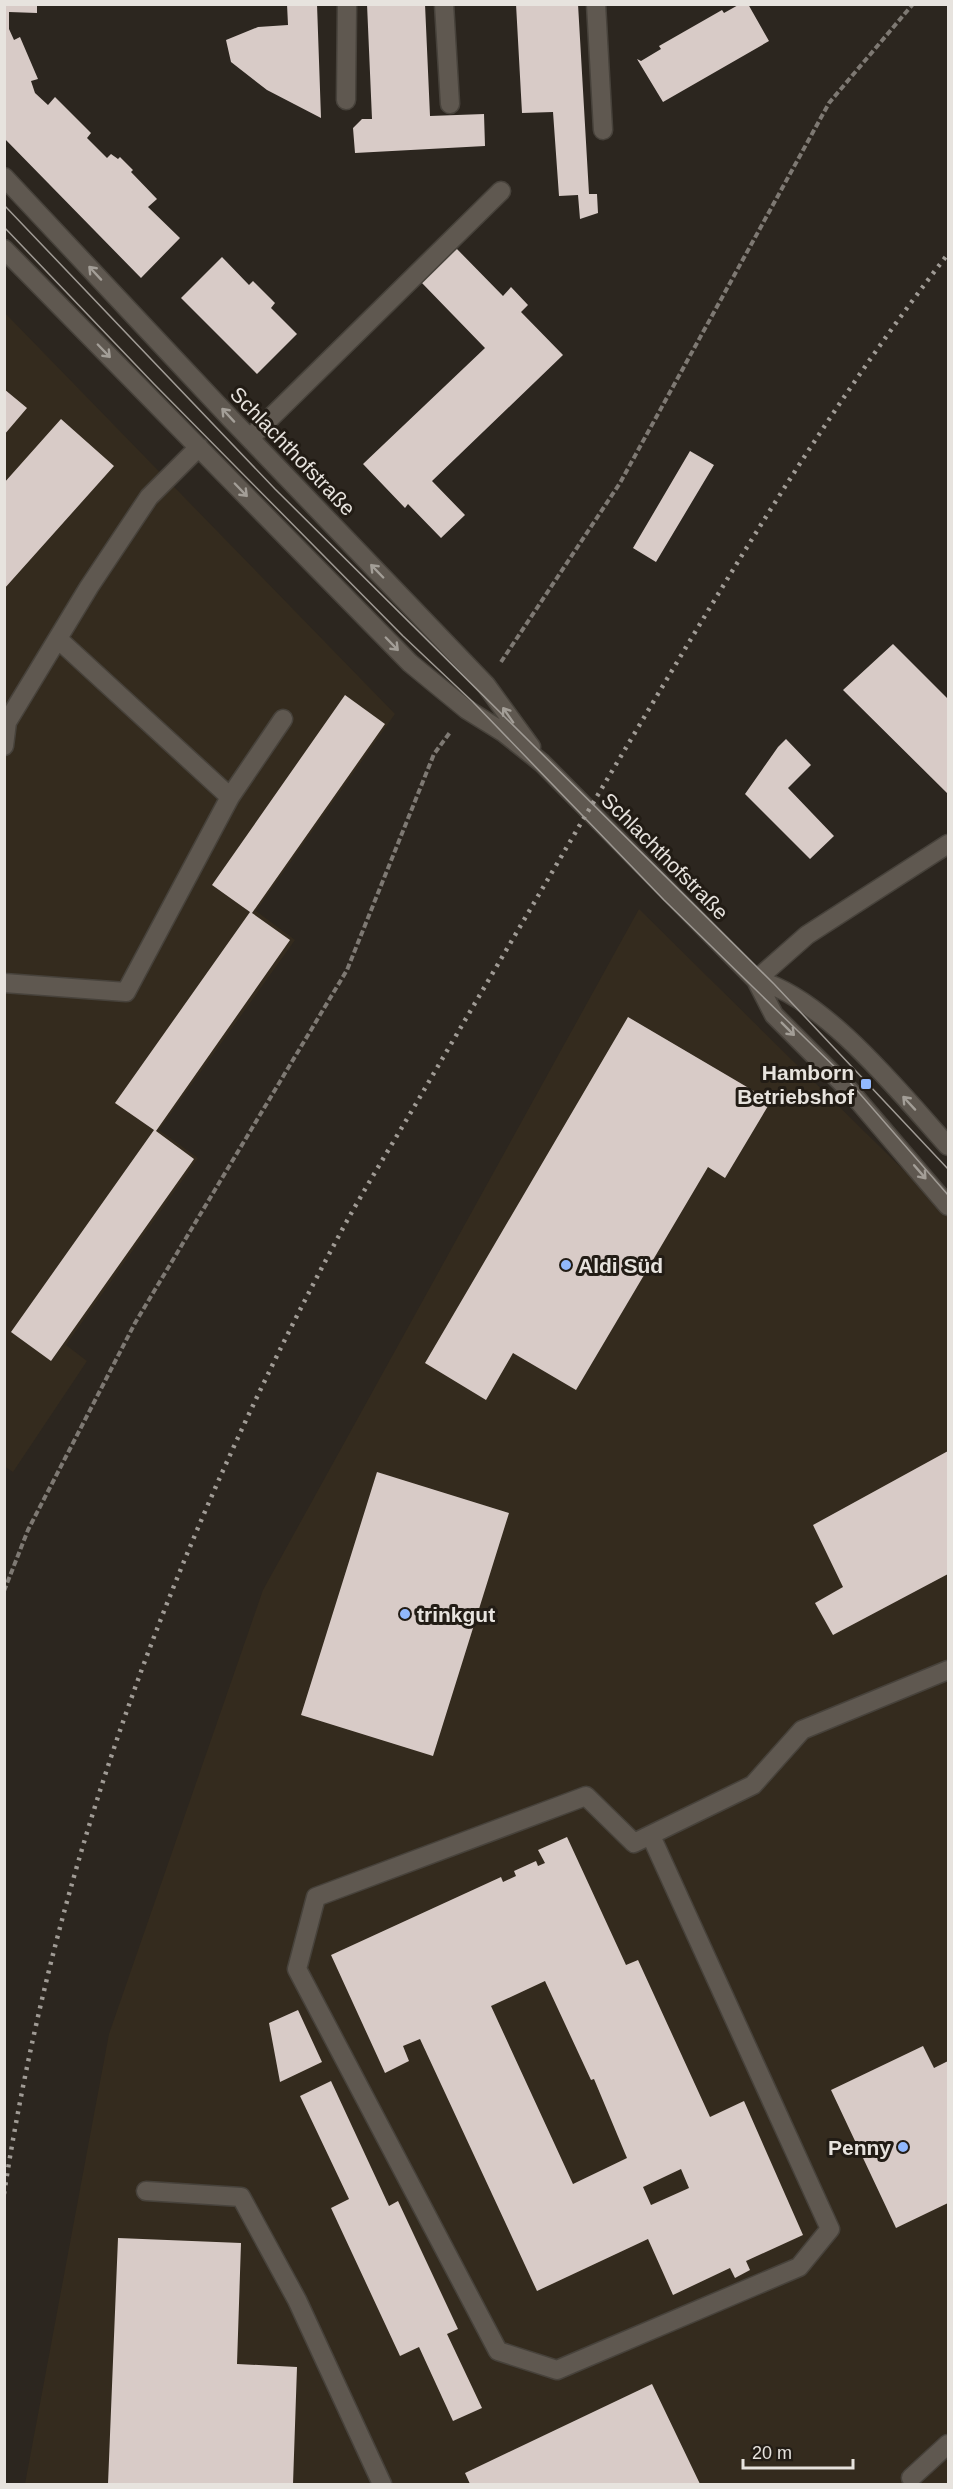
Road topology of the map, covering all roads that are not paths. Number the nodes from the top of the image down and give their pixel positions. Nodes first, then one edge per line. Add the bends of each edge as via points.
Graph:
1 (347, 4) edge
2 (444, 4) edge
3 (596, 4) edge
4 (346, 100) dead end
5 (450, 104) dead end
6 (603, 130) dead end
7 (4, 177) edge
8 (501, 191) dead end
9 (4, 249) edge
10 (250, 438) junction
11 (199, 447) junction
12 (57, 639) junction
13 (284, 719) dead end
14 (5, 739) edge
15 (542, 763) junction
16 (230, 797) junction
17 (948, 844) edge
18 (756, 980) junction
19 (4, 983) edge
20 (948, 1146) edge
21 (948, 1206) edge
22 (948, 1670) edge
23 (651, 1836) junction
24 (146, 2192) dead end
25 (948, 2444) edge
26 (911, 2478) dead end
27 (382, 2484) edge

1 - 4 street
2 - 5 street
3 - 6 street
10 -> 7 street, Schlachthofstraße
8 - 10 street
9 -> 11 street, Schlachthofstraße
15 -> 10 street, Schlachthofstraße via 486,685
11 - 12 street via 149,497
11 -> 15 street, Schlachthofstraße via 411,663 466,709
12 - 14 street via 7,722
12 - 16 street
13 - 16 street
15 - 18 street, Schlachthofstraße
16 - 19 street via 126,992
17 - 18 street via 807,935
20 -> 18 street, Schlachthofstraße via 876,1067 807,1003 774,984
18 -> 21 street, Schlachthofstraße via 774,1016 850,1091
22 - 23 street via 802,1730 753,1785
23 - 23 street via 634,1843 586,1796 316,1897 297,1969 498,2351 556,2370 799,2267 830,2229
24 - 27 street via 241,2197 297,2300
25 - 26 street

